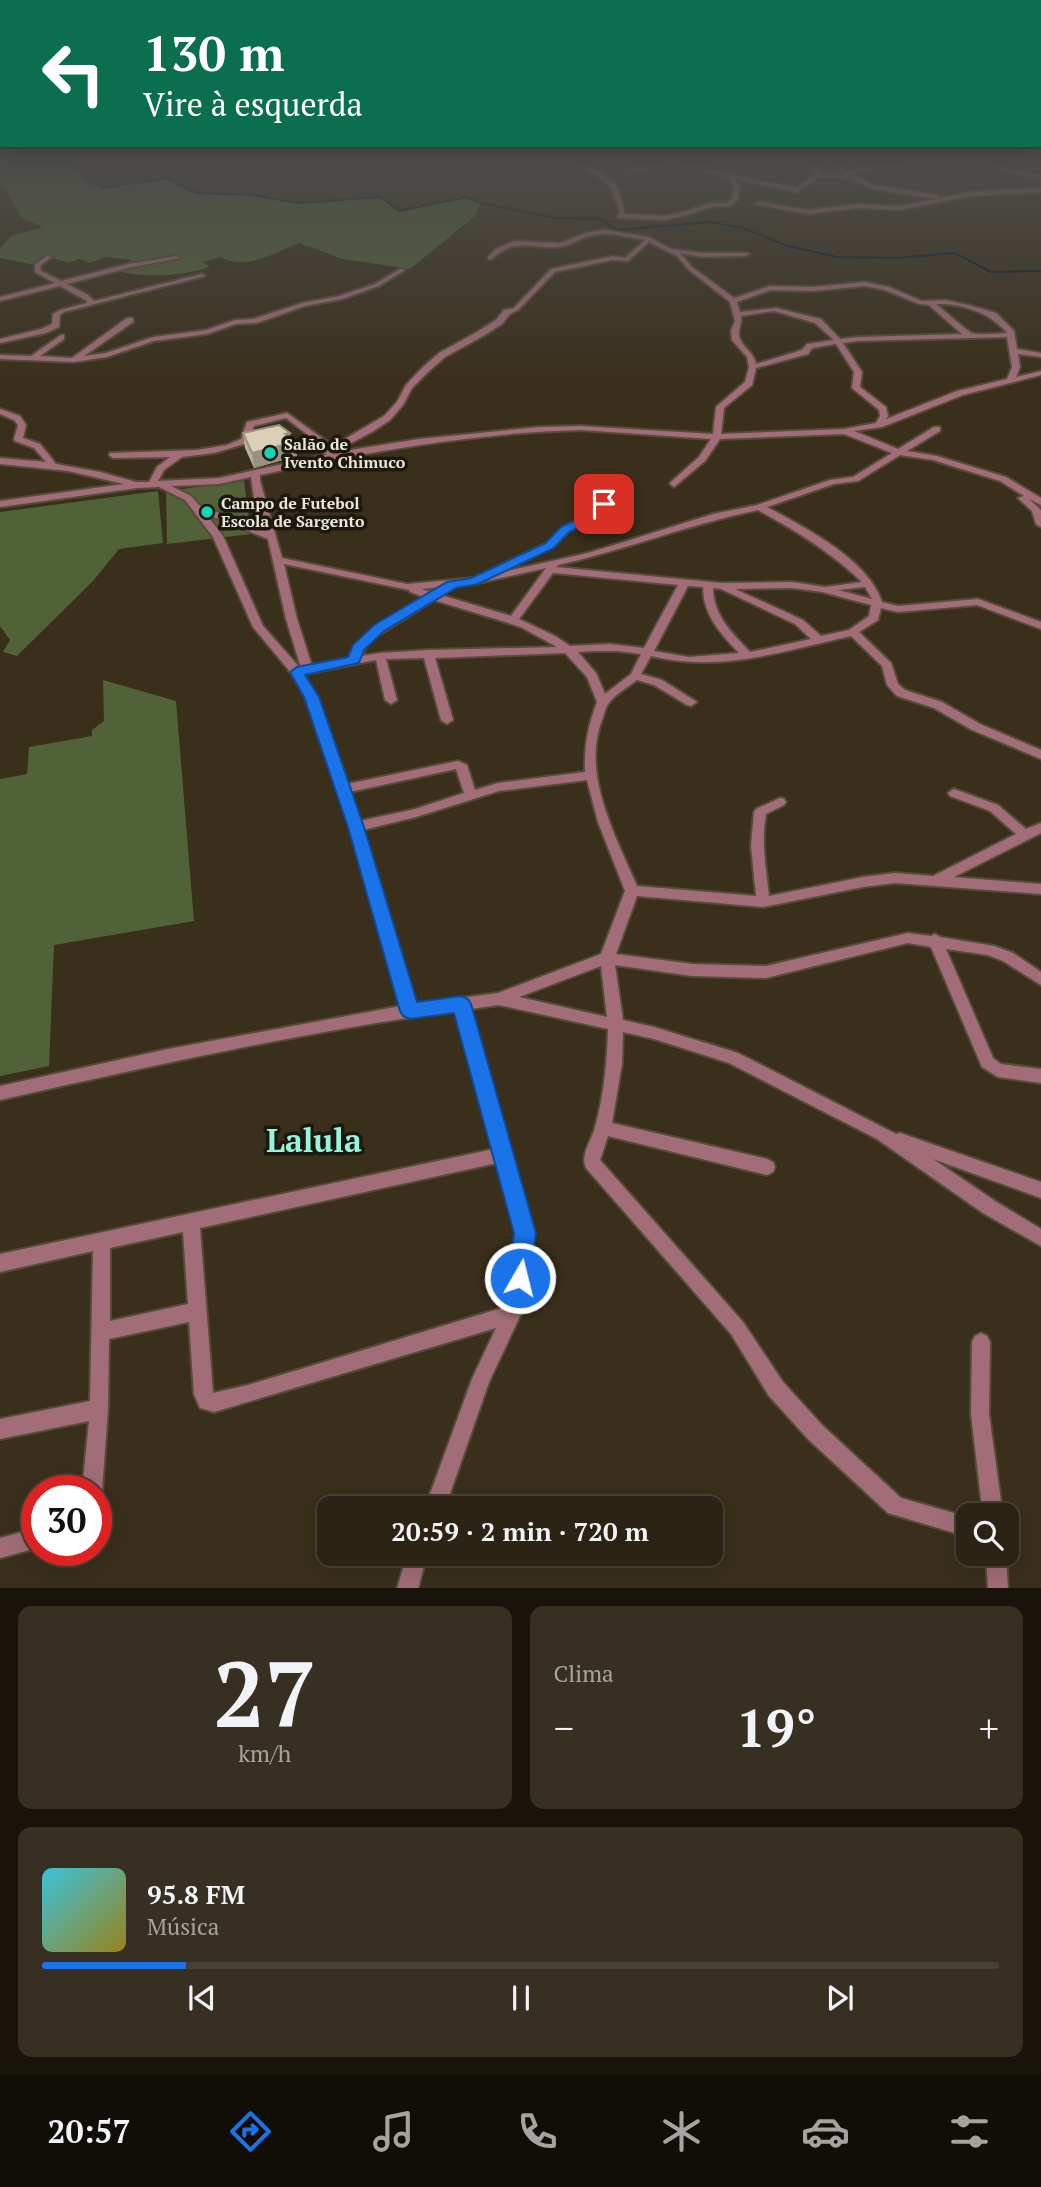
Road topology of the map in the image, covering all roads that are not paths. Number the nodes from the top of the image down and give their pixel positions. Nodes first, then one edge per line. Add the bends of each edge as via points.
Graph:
1 (585, 236) edge
2 (627, 236) edge
3 (649, 239) junction
4 (561, 245) junction
5 (671, 250) junction
6 (746, 254) dead end
7 (49, 257) dead end
8 (177, 258) dead end
9 (490, 258) dead end
10 (402, 270) dead end
11 (553, 270) junction
12 (202, 276) dead end
13 (60, 283) junction
14 (0, 299) edge
15 (733, 301) junction
16 (90, 303) junction
17 (932, 304) junction
18 (736, 315) junction
19 (130, 320) dead end
20 (1011, 335) junction
21 (975, 336) junction
22 (61, 337) dead end
23 (0, 341) edge
24 (836, 342) junction
25 (1013, 351) junction
26 (1041, 355) edge
27 (0, 357) edge
28 (34, 357) junction
29 (74, 360) junction
30 (753, 367) junction
31 (1041, 373) edge
32 (1010, 381) junction
33 (0, 412) edge
34 (879, 425) junction
35 (937, 429) dead end
36 (845, 430) junction
37 (717, 437) junction
38 (332, 449) junction
39 (897, 452) junction
40 (180, 454) junction
41 (113, 455) dead end
42 (0, 461) edge
43 (308, 461) junction
44 (53, 465) junction
45 (255, 473) junction
46 (616, 482) dead end
47 (155, 484) junction
48 (674, 484) dead end
49 (137, 485) junction
50 (1017, 488) junction
51 (1041, 502) edge
52 (0, 505) edge
53 (759, 507) junction
54 (198, 508) junction
55 (1041, 524) edge
56 (272, 537) junction
57 (277, 560) junction
58 (552, 567) junction
59 (474, 581) junction
60 (685, 582) junction
61 (452, 584) junction
62 (869, 584) junction
63 (708, 585) junction
64 (722, 586) junction
65 (407, 587) junction
66 (822, 589) junction
67 (432, 596) junction
68 (878, 605) junction
69 (513, 621) junction
70 (1041, 626) edge
71 (853, 632) junction
72 (818, 640) junction
73 (560, 650) junction
74 (428, 653) junction
75 (650, 653) junction
76 (747, 655) junction
77 (380, 656) junction
78 (354, 660) junction
79 (302, 670) junction
80 (635, 676) junction
81 (391, 700) dead end
82 (603, 702) junction
83 (691, 702) dead end
84 (447, 720) dead end
85 (1041, 755) edge
86 (591, 775) junction
87 (342, 789) junction
88 (954, 793) dead end
89 (471, 796) junction
90 (780, 802) dead end
91 (356, 827) junction
92 (1040, 831) edge
93 (1025, 835) junction
94 (934, 881) junction
95 (1041, 889) edge
96 (632, 891) junction
97 (763, 902) junction
98 (935, 940) junction
99 (607, 958) junction
100 (1041, 979) edge
101 (499, 999) junction
102 (461, 1004) junction
103 (410, 1011) junction
104 (616, 1026) junction
105 (1041, 1076) edge
106 (0, 1093) edge
107 (603, 1128) junction
108 (883, 1134) junction
109 (501, 1155) junction
110 (767, 1167) dead end
111 (1041, 1191) edge
112 (191, 1222) junction
113 (1041, 1238) edge
114 (102, 1242) junction
115 (0, 1263) edge
116 (198, 1311) junction
117 (512, 1314) junction
118 (101, 1332) junction
119 (981, 1342) dead end
120 (99, 1409) junction
121 (0, 1429) edge
122 (93, 1475) edge
123 (439, 1496) edge
124 (991, 1503) edge
125 (956, 1524) edge
126 (21, 1542) edge
127 (0, 1548) edge
128 (413, 1566) edge
129 (997, 1566) edge
130 (407, 1588) edge
131 (998, 1588) edge

1 - 4 street
2 - 3 street
3 - 5 street
3 - 11 street via 626,260 613,258
4 - 9 street via 518,243 501,248
4 - 11 street via 565,250
5 - 6 street
5 - 15 street
7 - 13 street via 36,268
8 - 13 street
10 - 29 street via 361,292 260,320 153,339 107,355
11 - 38 street via 516,309 425,370 387,418
12 - 16 street
13 - 14 street
13 - 16 street via 86,296
15 - 17 street via 766,289 865,284
15 - 18 street
16 - 23 street via 59,312 56,324 46,330
17 - 20 street via 951,302 986,312
17 - 21 street via 965,333
18 - 24 street via 771,309 791,313 818,321
18 - 30 street via 736,340 751,357
19 - 29 street
20 - 21 street
20 - 25 street
21 - 24 street
22 - 28 street
24 - 30 street via 810,346 805,352
24 - 34 street via 858,372 856,388 883,409
25 - 26 street
25 - 32 street via 1016,367
27 - 28 street
28 - 29 street
30 - 37 street via 744,389 720,407
31 - 32 street
32 - 34 street via 960,393
33 - 44 street via 17,418 22,425 18,439 37,446
34 - 36 street
35 - 39 street
36 - 37 street
36 - 39 street
37 - 43 street via 539,429
37 - 48 street via 702,459
38 - 40 street via 287,415 250,424 241,443
38 - 43 street
39 - 50 street via 1003,479
39 - 53 street via 855,479
40 - 41 street
40 - 47 street via 160,469
42 - 44 street
43 - 45 street
44 - 49 street
45 - 47 street via 219,481
45 - 56 street
46 - 59 street via 597,512 565,530 550,545
47 - 49 street
47 - 54 street via 188,498
49 - 52 street
50 - 51 street
50 - 55 street via 1036,510
53 - 58 street
53 - 62 street via 829,546
54 - 56 street
54 - 79 street via 218,536 258,627
56 - 57 street
57 - 65 street
57 - 79 street
58 - 59 street
58 - 60 street
58 - 69 street
59 - 61 street
60 - 63 street
60 - 75 street
61 - 65 street
61 - 67 street
62 - 66 street
62 - 68 street
63 - 64 street
63 - 76 street via 706,599 717,620
64 - 66 street via 777,584
64 - 72 street via 799,622
65 - 67 street
66 - 68 street
67 - 69 street
67 - 78 street via 365,639
68 - 70 street via 911,610 978,602
68 - 71 street via 875,619
69 - 73 street via 527,626 532,638
71 - 72 street
71 - 85 street via 887,665 893,685 901,693 937,705
72 - 76 street
73 - 74 street
73 - 75 street via 617,647
73 - 82 street via 590,676
74 - 77 street
74 - 84 street
75 - 76 street via 684,660
75 - 80 street
77 - 78 street
77 - 81 street
78 - 79 street
79 - 87 street
80 - 82 street
80 - 83 street via 658,682
82 - 86 street via 590,748
86 - 89 street via 498,787
86 - 96 street
87 - 89 street via 457,765 463,768
87 - 91 street
88 - 93 street via 994,808
89 - 91 street
90 - 97 street via 760,812 758,822
91 - 103 street
92 - 93 street
93 - 94 street
94 - 95 street
94 - 97 street via 895,878
96 - 97 street
96 - 99 street
98 - 99 street via 895,939 766,972 692,970
98 - 100 street via 989,950
98 - 105 street via 987,1062 998,1070
99 - 101 street
99 - 104 street
101 - 102 street
101 - 104 street
102 - 103 street
102 - 109 street
103 - 106 street
104 - 107 street
104 - 108 street via 733,1058
107 - 110 street
107 - 125 street via 592,1163 737,1328 776,1389 895,1506
108 - 111 street
108 - 113 street
109 - 112 street
109 - 117 street via 525,1233
112 - 114 street
112 - 116 street
114 - 115 street
114 - 118 street
116 - 117 street via 203,1394 214,1403
116 - 118 street
117 - 123 street via 481,1379
118 - 120 street
119 - 124 street via 981,1414
120 - 121 street
120 - 122 street
126 - 127 street
128 - 130 street
129 - 131 street

